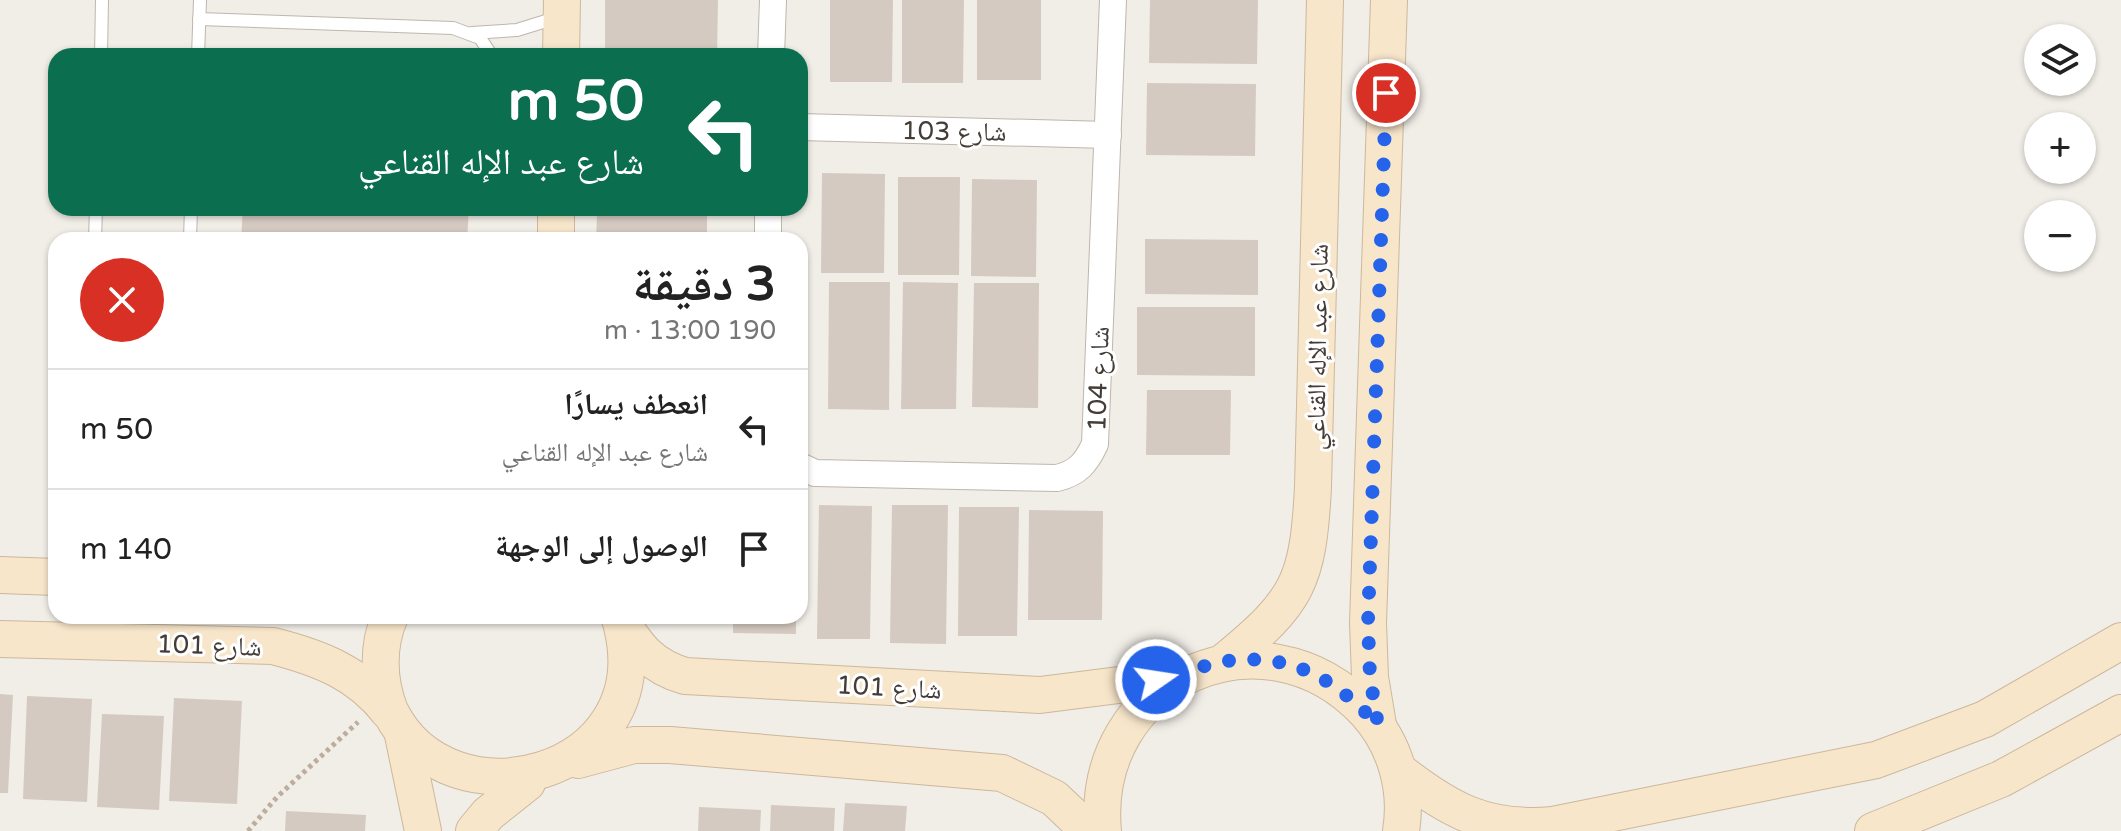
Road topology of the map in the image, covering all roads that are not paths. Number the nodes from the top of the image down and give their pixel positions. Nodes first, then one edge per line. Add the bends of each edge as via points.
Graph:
1 (102, 0) edge
2 (200, 0) edge
3 (773, 0) edge
4 (1113, 0) edge
5 (1325, 0) edge
6 (1389, 0) edge
7 (562, 8) edge
8 (199, 19) junction
9 (472, 33) junction
10 (101, 48) edge
11 (198, 48) edge
12 (489, 48) edge
13 (561, 48) edge
14 (771, 48) edge
15 (808, 127) edge
16 (1108, 135) junction
17 (808, 470) edge
18 (0, 575) edge
19 (48, 577) edge
20 (388, 624) edge
21 (620, 624) edge
22 (623, 624) edge
23 (0, 639) edge
24 (2121, 641) edge
25 (1225, 661) junction
26 (1182, 677) junction
27 (2121, 713) edge
28 (392, 718) junction
29 (1378, 725) junction
30 (578, 760) junction
31 (1399, 771) junction
32 (527, 783) junction
33 (423, 831) edge
34 (474, 831) edge
35 (1089, 831) edge
36 (1103, 831) edge
37 (1401, 831) edge
38 (1873, 831) edge

1 - 10 lane
2 - 8 lane
3 - 14 street
4 - 16 street, شارع 104
5 - 25 main road, شارع عبد الإله القناعي via 1313,487 1306,562 1275,620
6 - 29 main road via 1368,623
7 - 9 lane via 517,30
7 - 13 main road
8 - 9 lane via 453,28
8 - 11 lane
9 - 12 lane
15 - 16 street, شارع 103
16 - 17 street, شارع 104 via 1095,444 1080,469 1057,478
18 - 19 main road
20 - 28 main road via 380,662
21 - 30 main road via 625,686 608,727
22 - 26 main road, شارع 101 via 646,659 685,676 1040,695
23 - 28 main road, شارع 101 via 273,646 355,677
24 - 31 main road via 1985,719 1876,760 1521,831 1458,812
25 - 26 main road
25 - 29 main road via 1269,660 1311,671 1348,693
26 - 36 main road via 1149,700 1124,731 1108,767
27 - 38 main road via 2001,779
28 - 32 main road, شارع 101 via 427,759 457,777 492,785
28 - 33 main road
29 - 31 main road
30 - 32 main road
30 - 35 main road via 634,745 670,745 1002,773 1054,798
31 - 37 main road
32 - 34 main road

